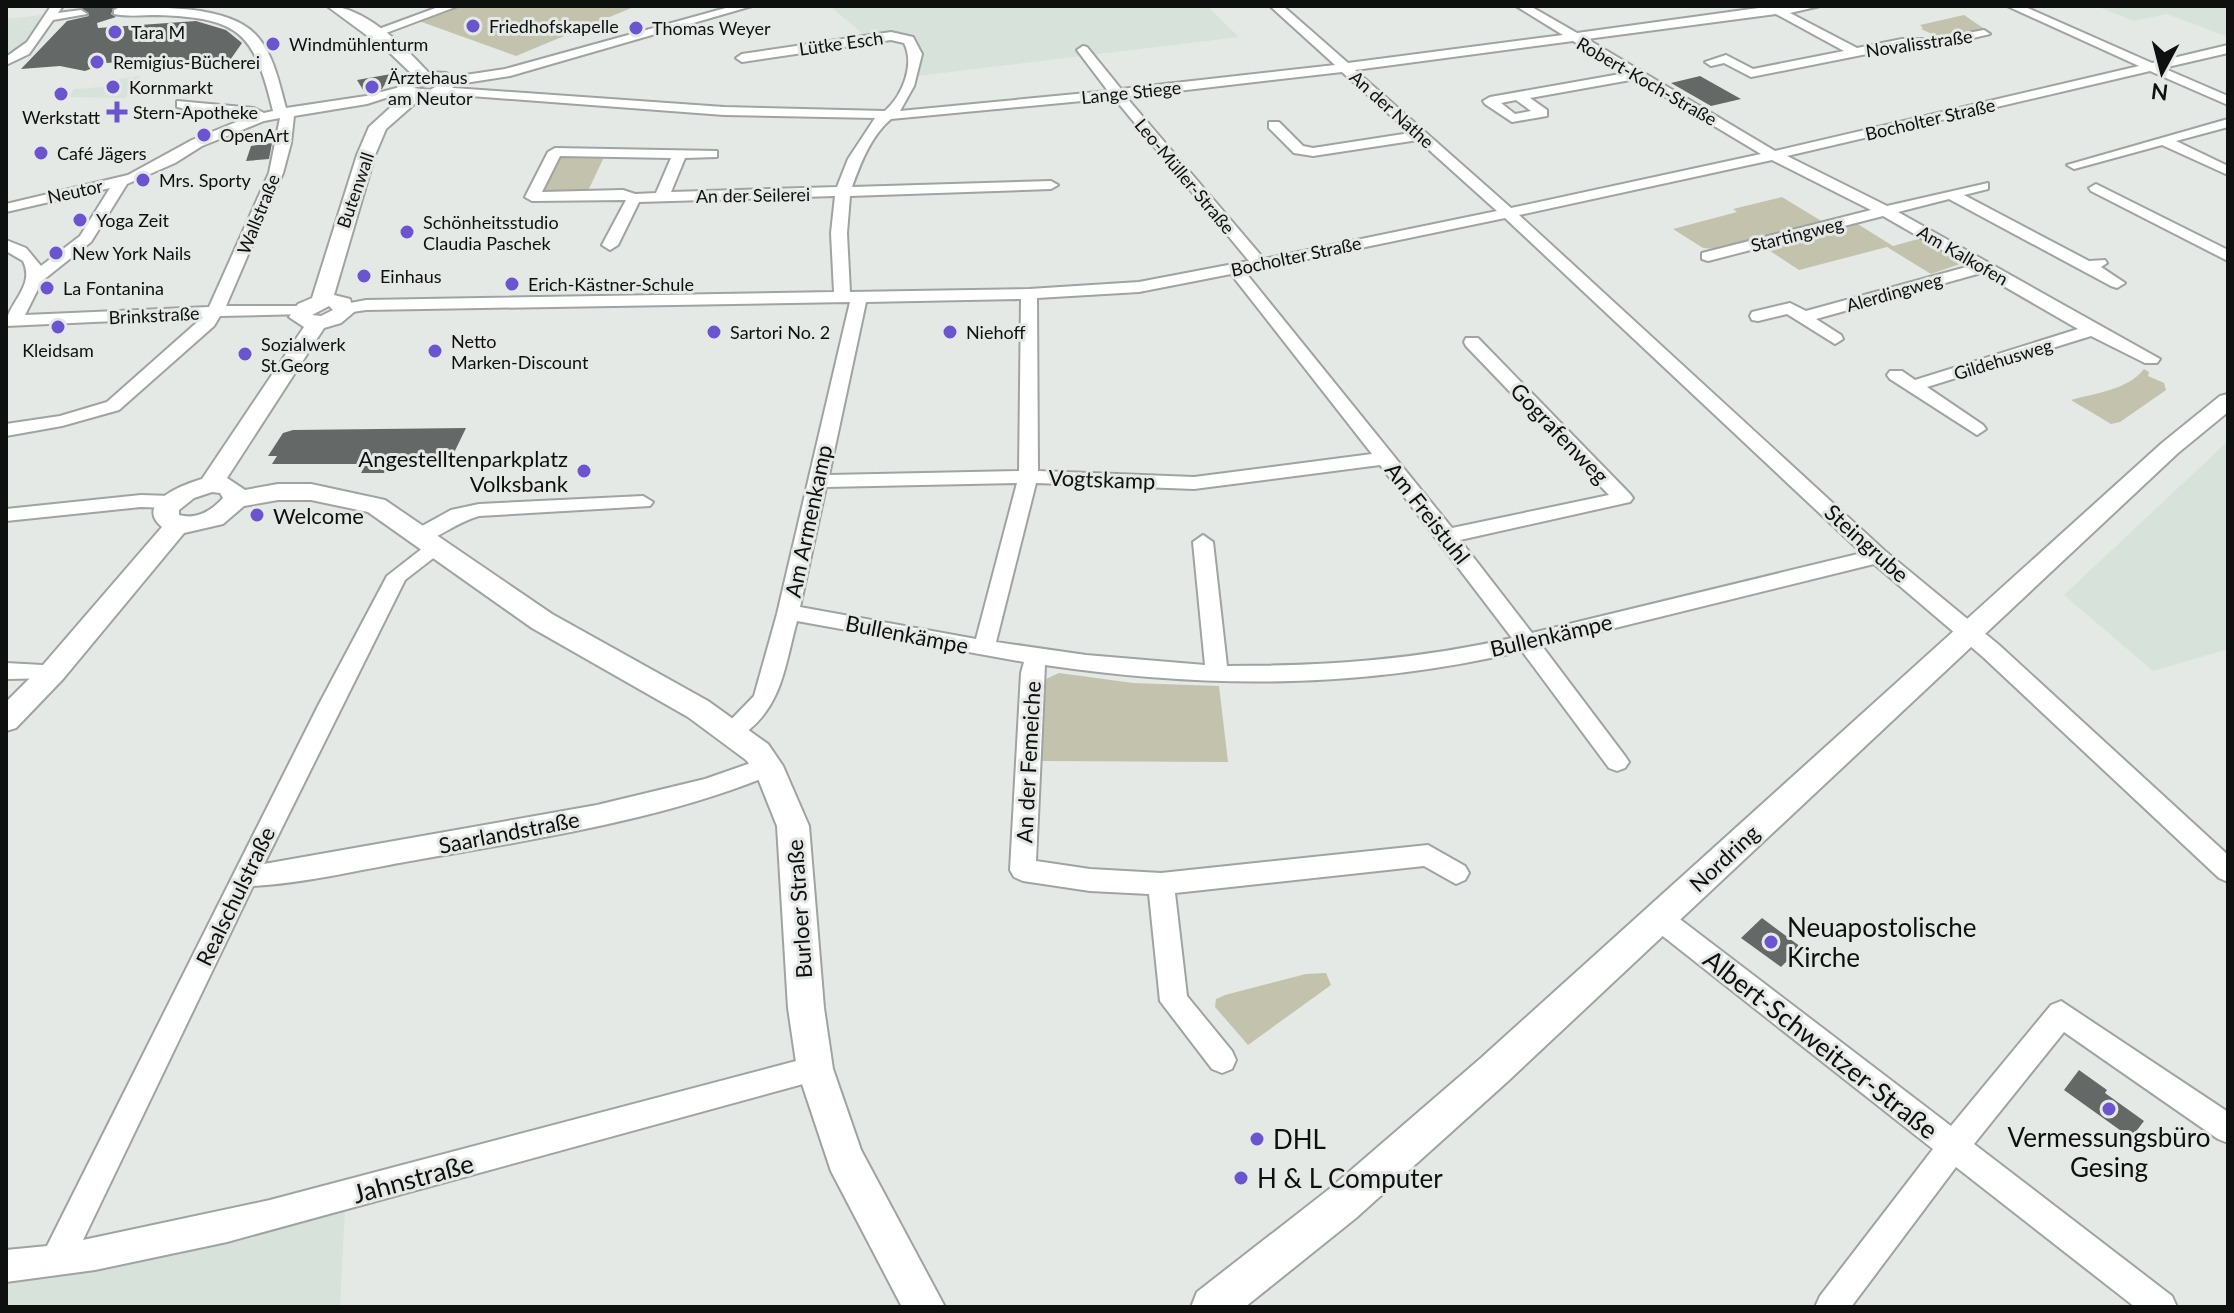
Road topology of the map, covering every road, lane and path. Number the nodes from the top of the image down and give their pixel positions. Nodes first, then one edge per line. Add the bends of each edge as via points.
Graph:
1 (173, 6) edge
2 (334, 6) edge
3 (452, 6) edge
4 (746, 6) edge
5 (1276, 6) edge
6 (1522, 6) edge
7 (1814, 6) edge
8 (2013, 6) edge
9 (1775, 8) edge
10 (55, 11) edge
11 (118, 12) dead end
12 (161, 12) junction
13 (90, 13) dead end
14 (374, 33) junction
15 (1984, 34) dead end
16 (1574, 38) junction
17 (2228, 49) edge
18 (1083, 50) dead end
19 (1855, 52) junction
20 (742, 58) dead end
21 (6, 61) edge
22 (1711, 62) dead end
23 (2154, 66) junction
24 (1345, 67) junction
25 (1638, 75) junction
26 (424, 77) junction
27 (448, 86) junction
28 (409, 93) junction
29 (1117, 94) junction
30 (1519, 96) dead end
31 (2228, 101) edge
32 (182, 104) dead end
33 (321, 108) junction
34 (284, 112) junction
35 (886, 116) junction
36 (261, 117) junction
37 (385, 119) junction
38 (2228, 123) edge
39 (1274, 125) dead end
40 (1422, 135) junction
41 (2162, 140) junction
42 (680, 154) junction
43 (712, 154) dead end
44 (1773, 155) junction
45 (2074, 165) dead end
46 (2228, 171) edge
47 (121, 181) junction
48 (1051, 185) dead end
49 (1983, 186) dead end
50 (2096, 188) dead end
51 (843, 192) junction
52 (1952, 195) junction
53 (662, 197) junction
54 (634, 198) junction
55 (6, 207) edge
56 (1885, 211) junction
57 (1508, 213) junction
58 (6, 245) edge
59 (610, 245) dead end
60 (2228, 256) edge
61 (1710, 257) dead end
62 (1260, 264) junction
63 (1984, 267) junction
64 (1235, 269) junction
65 (36, 278) junction
66 (2117, 283) dead end
67 (1029, 294) junction
68 (850, 297) junction
69 (346, 308) joint
70 (216, 311) junction
71 (313, 312) junction
72 (1758, 316) dead end
73 (1804, 317) junction
74 (10, 321) edge
75 (2092, 330) junction
76 (1835, 339) dead end
77 (1472, 342) dead end
78 (2151, 359) dead end
79 (1896, 375) dead end
80 (1913, 386) junction
81 (2228, 401) edge
82 (1977, 429) dead end
83 (6, 430) edge
84 (1386, 458) junction
85 (1028, 477) junction
86 (817, 481) junction
87 (223, 492) junction
88 (643, 502) dead end
89 (174, 513) junction
90 (6, 515) edge
91 (1447, 536) junction
92 (428, 542) junction
93 (1203, 542) dead end
94 (1878, 556) junction
95 (788, 614) junction
96 (1970, 633) junction
97 (1525, 642) junction
98 (982, 649) junction
99 (1036, 659) junction
100 (6, 671) edge
101 (53, 672) junction
102 (1217, 676) junction
103 (6, 720) edge
104 (732, 731) junction
105 (1617, 762) dead end
106 (768, 766) junction
107 (2228, 871) edge
108 (1456, 873) dead end
109 (245, 876) junction
110 (1161, 884) junction
111 (1659, 918) junction
112 (1222, 1060) dead end
113 (815, 1069) junction
114 (2228, 1129) edge
115 (1953, 1146) junction
116 (56, 1261) junction
117 (6, 1266) edge
118 (924, 1307) edge
119 (1212, 1307) edge
120 (1832, 1307) edge
121 (2161, 1307) edge

1 - 12 street
2 - 14 main road
3 - 14 street
4 - 27 street
5 - 24 street, An der Nathe
6 - 16 street, Robert-Koch-Straße
7 - 9 street, Lange Stiege
8 - 23 street
9 - 16 street, Lange Stiege
9 - 19 street, Novalisstraße
10 - 13 street
10 - 21 street via 36,43
11 - 12 street
12 - 34 street via 243,28 271,74
14 - 26 main road
15 - 19 street, Novalisstraße
16 - 24 street, Lange Stiege
16 - 25 street, Robert-Koch-Straße
17 - 23 street, Bocholter Straße
18 - 29 street, Leo-Müller-Straße
19 - 22 street, Novalisstraße via 1751,73 1726,59
20 - 35 street, Lütke Esch via 878,37 909,40 916,63 902,98
23 - 31 street
23 - 44 street, Bocholter Straße
24 - 29 street, Lange Stiege
24 - 40 street, An der Nathe
25 - 30 street
25 - 44 street, Robert-Koch-Straße
26 - 27 main road via 444,77
26 - 28 main road, Butenwall via 410,82
27 - 28 main road
27 - 35 street, Lange Stiege via 724,111
28 - 33 street, Neutor
28 - 37 main road, Butenwall
29 - 35 street, Lange Stiege
29 - 62 street, Leo-Müller-Straße
32 - 36 street
33 - 34 street, Neutor
33 - 37 street, Neutor via 374,107 384,111
34 - 36 street, Neutor
34 - 70 street, Wallstraße via 287,137 265,202
35 - 51 street, Lütke Esch via 855,159
36 - 47 street, Neutor
37 - 71 main road, Butenwall via 357,179
38 - 41 street
39 - 40 street via 1299,150 1313,152
40 - 57 street, An der Nathe
41 - 45 street
41 - 46 street
42 - 43 street
42 - 53 street, An der Seilerei
42 - 54 street, An der Seilerei via 555,152 532,197
44 - 56 street, Am Kalkofen
44 - 57 street, Bocholter Straße
47 - 55 street, Neutor
47 - 65 street via 86,239
48 - 51 street
49 - 52 street, Startingweg
50 - 60 street
51 - 53 street, An der Seilerei
51 - 68 street, Lütke Esch via 839,233 844,286
52 - 56 street, Startingweg
52 - 66 street via 2094,264
53 - 54 street, An der Seilerei
54 - 59 street
56 - 61 street, Startingweg
56 - 63 street, Am Kalkofen
57 - 62 street, Bocholter Straße
57 - 94 street, Steingrube
58 - 65 street via 34,261
62 - 64 street, Bocholter Straße
63 - 73 street, Alerdingweg
63 - 75 street, Am Kalkofen
64 - 67 street, Bocholter Straße via 1124,288
64 - 84 street, Am Freistuhl
65 - 74 street
67 - 68 street, Bocholter Straße
67 - 85 street
68 - 69 street, Bocholter Straße
68 - 86 street, Am Armenkamp
69 - 71 main road via 339,316
70 - 71 street, Brinkstraße
70 - 74 street, Brinkstraße
70 - 83 street via 113,406
71 - 87 main road, Butenwall
72 - 73 street, Alerdingweg via 1790,308
73 - 76 street, Alerdingweg
75 - 78 street, Am Kalkofen
75 - 80 street, Gildehusweg
77 - 91 street, Gografenweg via 1623,498
79 - 80 street, Gildehusweg
80 - 82 street, Gildehusweg
81 - 96 main road, Nordring
84 - 85 street, Vogtskamp via 1194,483
84 - 91 street, Am Freistuhl
85 - 86 street, Vogtskamp
85 - 98 street
86 - 95 street, Am Armenkamp
87 - 89 main road via 185,492
87 - 89 main road via 224,512 214,518 191,525
87 - 92 main road, Burloer Straße via 344,496 376,506
88 - 92 street via 479,510 458,515
89 - 90 street via 141,501
89 - 101 main road
91 - 97 street, Am Freistuhl
92 - 104 main road, Burloer Straße via 542,621
92 - 109 street, Realschulstraße via 397,576
93 - 102 street
94 - 96 street, Steingrube
94 - 97 street, Bullenkämpe
95 - 98 street, Bullenkämpe
95 - 104 street, Am Armenkamp via 765,698
96 - 107 street, Steingrube
96 - 111 main road, Nordring
97 - 102 street, Bullenkämpe via 1371,670
97 - 105 street, Am Freistuhl
98 - 99 street, Bullenkämpe
99 - 102 street, Bullenkämpe
99 - 110 street, An der Femeiche via 1023,870
100 - 101 street
101 - 103 main road
104 - 106 main road, Burloer Straße
106 - 109 street, Saarlandstraße via 652,803 533,829
106 - 113 main road, Burloer Straße via 793,826
108 - 110 street, An der Femeiche via 1428,855
109 - 116 street, Realschulstraße
110 - 112 street via 1174,1001
111 - 115 street, Albert-Schweitzer-Straße
111 - 119 main road, Nordring via 1409,1146
113 - 116 street, Jahnstraße via 261,1218
113 - 118 main road, Burloer Straße via 845,1158
114 - 115 street, Albert-Schweitzer-Straße via 2061,1014
115 - 120 street
115 - 121 street
116 - 117 street, Jahnstraße

